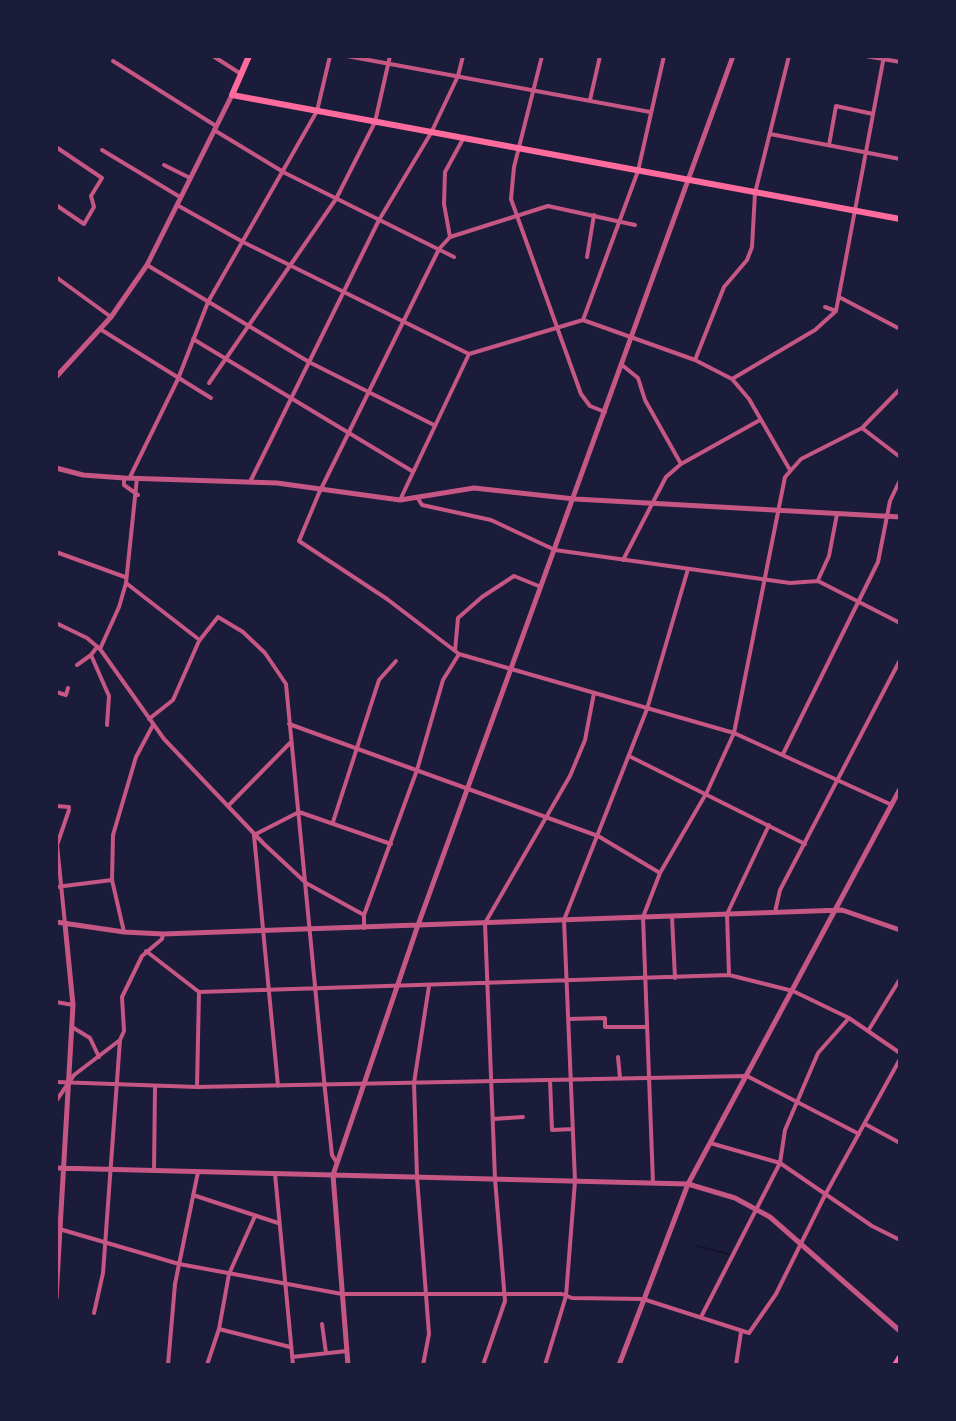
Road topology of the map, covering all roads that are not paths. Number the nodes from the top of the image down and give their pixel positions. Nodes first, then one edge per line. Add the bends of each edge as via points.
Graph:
1 (213, 56) edge
2 (249, 56) edge
3 (330, 56) edge
4 (347, 56) edge
5 (390, 56) edge
6 (463, 56) edge
7 (542, 56) edge
8 (600, 56) edge
9 (664, 56) edge
10 (733, 56) edge
11 (789, 56) edge
12 (866, 56) edge
13 (884, 58) edge
14 (113, 61) dead end
15 (900, 62) edge
16 (388, 64) junction
17 (241, 74) junction
18 (458, 76) junction
19 (533, 90) junction
20 (232, 95) junction
21 (590, 100) junction
22 (317, 111) junction
23 (650, 112) junction
24 (873, 114) junction
25 (375, 122) junction
26 (215, 128) junction
27 (431, 133) junction
28 (770, 134) junction
29 (463, 139) junction
30 (829, 145) junction
31 (56, 147) edge
32 (518, 149) junction
33 (102, 150) dead end
34 (866, 152) junction
35 (900, 159) edge
36 (164, 165) dead end
37 (638, 171) junction
38 (285, 173) junction
39 (190, 178) junction
40 (688, 180) junction
41 (755, 193) junction
42 (180, 197) junction
43 (336, 199) junction
44 (56, 205) edge
45 (177, 205) junction
46 (856, 211) junction
47 (515, 214) junction
48 (594, 215) junction
49 (620, 219) junction
50 (900, 219) edge
51 (379, 220) junction
52 (635, 225) dead end
53 (450, 237) junction
54 (243, 242) junction
55 (439, 249) junction
56 (454, 257) dead end
57 (587, 257) dead end
58 (147, 265) junction
59 (290, 265) junction
60 (56, 277) edge
61 (344, 292) junction
62 (841, 298) junction
63 (208, 302) junction
64 (825, 307) dead end
65 (836, 311) junction
66 (111, 317) junction
67 (583, 320) junction
68 (404, 322) junction
69 (249, 326) junction
70 (557, 328) junction
71 (100, 329) junction
72 (900, 329) edge
73 (632, 338) junction
74 (193, 339) junction
75 (469, 354) junction
76 (226, 359) junction
77 (695, 360) junction
78 (309, 362) junction
79 (622, 365) junction
80 (56, 377) edge
81 (178, 379) junction
82 (732, 379) junction
83 (209, 383) dead end
84 (900, 389) edge
85 (370, 393) junction
86 (211, 398) dead end
87 (291, 398) junction
88 (605, 412) junction
89 (760, 420) junction
90 (434, 425) junction
91 (862, 428) junction
92 (349, 433) junction
93 (900, 457) edge
94 (681, 464) junction
95 (56, 468) edge
96 (790, 470) junction
97 (412, 471) junction
98 (130, 478) junction
99 (900, 480) edge
100 (250, 482) junction
101 (321, 489) junction
102 (138, 495) junction
103 (417, 496) junction
104 (575, 499) junction
105 (400, 500) junction
106 (652, 503) junction
107 (776, 511) junction
108 (837, 514) junction
109 (887, 517) junction
110 (900, 517) edge
111 (555, 550) junction
112 (56, 552) edge
113 (623, 560) junction
114 (688, 569) junction
115 (126, 580) junction
116 (762, 580) junction
117 (818, 581) junction
118 (541, 587) junction
119 (859, 600) junction
120 (56, 623) edge
121 (900, 623) edge
122 (197, 638) dead end
123 (98, 648) junction
124 (457, 652) junction
125 (91, 655) junction
126 (900, 660) edge
127 (396, 661) dead end
128 (77, 665) dead end
129 (512, 669) junction
130 (68, 688) dead end
131 (56, 692) edge
132 (594, 693) junction
133 (647, 709) junction
134 (149, 719) junction
135 (289, 724) junction
136 (107, 725) dead end
137 (153, 725) junction
138 (734, 733) junction
139 (290, 743) junction
140 (359, 749) junction
141 (783, 754) junction
142 (629, 756) junction
143 (417, 770) junction
144 (838, 780) junction
145 (469, 789) junction
146 (900, 789) edge
147 (707, 792) junction
148 (892, 805) junction
149 (56, 806) edge
150 (227, 806) junction
151 (299, 812) junction
152 (547, 818) junction
153 (333, 822) junction
154 (769, 825) junction
155 (254, 835) junction
156 (598, 836) junction
157 (391, 844) junction
158 (805, 844) junction
159 (660, 873) junction
160 (112, 880) junction
161 (306, 883) junction
162 (58, 887) edge
163 (837, 911) junction
164 (775, 912) junction
165 (727, 914) junction
166 (364, 915) junction
167 (672, 916) junction
168 (643, 917) junction
169 (564, 920) junction
170 (56, 922) edge
171 (485, 923) junction
172 (65, 924) junction
173 (418, 925) junction
174 (364, 928) junction
175 (311, 929) junction
176 (900, 930) edge
177 (263, 931) junction
178 (124, 932) junction
179 (163, 934) junction
180 (146, 951) junction
181 (729, 975) junction
182 (675, 978) junction
183 (645, 979) junction
184 (900, 979) edge
185 (567, 982) junction
186 (487, 983) junction
187 (429, 985) junction
188 (398, 986) junction
189 (316, 989) junction
190 (270, 990) junction
191 (793, 991) junction
192 (199, 992) junction
193 (56, 1002) edge
194 (73, 1005) junction
195 (849, 1018) junction
196 (569, 1019) junction
197 (72, 1027) junction
198 (647, 1027) junction
199 (868, 1031) junction
200 (120, 1040) junction
201 (900, 1056) edge
202 (618, 1057) dead end
203 (100, 1058) junction
204 (747, 1076) junction
205 (620, 1078) junction
206 (649, 1078) junction
207 (571, 1079) junction
208 (550, 1080) junction
209 (491, 1081) junction
210 (56, 1082) edge
211 (414, 1083) junction
212 (68, 1084) junction
213 (364, 1084) junction
214 (116, 1085) junction
215 (325, 1085) junction
216 (278, 1086) junction
217 (155, 1087) junction
218 (197, 1087) junction
219 (56, 1101) edge
220 (797, 1102) junction
221 (523, 1117) dead end
222 (493, 1119) junction
223 (865, 1124) junction
224 (573, 1129) junction
225 (859, 1135) junction
226 (710, 1143) junction
227 (900, 1143) edge
228 (337, 1163) junction
229 (780, 1163) junction
230 (56, 1168) edge
231 (64, 1168) junction
232 (109, 1170) junction
233 (154, 1171) junction
234 (198, 1172) junction
235 (275, 1174) junction
236 (333, 1175) junction
237 (417, 1177) junction
238 (495, 1179) junction
239 (575, 1181) junction
240 (653, 1183) junction
241 (688, 1184) junction
242 (193, 1195) junction
243 (825, 1195) junction
244 (756, 1208) junction
245 (255, 1216) junction
246 (279, 1223) junction
247 (58, 1229) edge
248 (900, 1240) edge
249 (104, 1241) junction
250 (803, 1242) junction
251 (179, 1264) junction
252 (229, 1274) junction
253 (285, 1284) junction
254 (342, 1294) junction
255 (426, 1294) junction
256 (504, 1295) junction
257 (566, 1296) junction
258 (56, 1298) edge
259 (643, 1299) junction
260 (94, 1313) dead end
261 (701, 1318) junction
262 (322, 1324) dead end
263 (219, 1329) junction
264 (900, 1331) edge
265 (741, 1332) junction
266 (291, 1347) junction
267 (347, 1351) junction
268 (326, 1353) junction
269 (292, 1357) junction
270 (900, 1357) edge
271 (168, 1365) edge
272 (207, 1365) edge
273 (293, 1365) edge
274 (348, 1365) edge
275 (423, 1365) edge
276 (483, 1365) edge
277 (545, 1365) edge
278 (619, 1365) edge
279 (736, 1365) edge
280 (895, 1365) edge

1 - 17 street
2 - 17 main road
3 - 22 street
4 - 16 street
5 - 16 street
6 - 18 street
7 - 19 street
8 - 21 street
9 - 23 street
10 - 40 street
11 - 28 street
12 - 13 street
13 - 15 street
13 - 24 street
14 - 26 street
16 - 18 street
16 - 25 street
17 - 20 main road
18 - 19 street
18 - 27 street
19 - 21 street
19 - 32 street
20 - 22 main road
20 - 26 street
21 - 23 street
22 - 25 main road
22 - 38 street
23 - 37 street
24 - 30 street via 836,106
24 - 34 street
25 - 27 main road
25 - 43 street
26 - 38 street
26 - 39 street
27 - 29 main road
27 - 51 street
28 - 30 street
28 - 41 street
29 - 32 main road
29 - 53 street via 445,172
30 - 34 street
31 - 44 street via 102,178 84,224
32 - 37 main road
32 - 47 street via 510,186
33 - 42 street
34 - 35 street
34 - 46 street
36 - 39 street
37 - 40 main road
37 - 49 street
38 - 43 street
38 - 54 street
39 - 42 street
40 - 41 main road
40 - 73 street
41 - 46 main road
41 - 77 street via 752,247 724,287
42 - 45 street
43 - 51 street
43 - 59 street
45 - 54 street
45 - 58 street
46 - 50 main road
46 - 62 street
47 - 48 street via 548,206
47 - 53 street
47 - 70 street
48 - 49 street
48 - 57 street
49 - 52 street
49 - 67 street
51 - 55 street
51 - 61 street
53 - 55 street
54 - 59 street
54 - 63 street
55 - 56 street
55 - 68 street
58 - 63 street
58 - 66 street
59 - 61 street
59 - 69 street
60 - 66 street
61 - 68 street
61 - 78 street
62 - 65 street
62 - 72 street
63 - 69 street
63 - 74 street
64 - 65 street
65 - 82 street via 815,330
66 - 71 street
67 - 70 street
67 - 73 street
68 - 75 street
68 - 85 street
69 - 76 street
69 - 78 street
70 - 75 street
70 - 88 street via 581,394 590,406
71 - 80 street
71 - 81 street
73 - 77 street
73 - 79 street
74 - 76 street
74 - 81 street
75 - 90 street
76 - 83 street
76 - 87 street
77 - 82 street
78 - 85 street
78 - 87 street
79 - 88 street
79 - 94 street via 638,378
81 - 86 street
81 - 98 street
82 - 89 street
84 - 91 street
85 - 90 street
85 - 92 street
87 - 92 street
87 - 100 street
88 - 104 street
89 - 94 street
89 - 96 street
90 - 97 street
91 - 93 street
91 - 96 street
92 - 97 street
92 - 101 street
94 - 106 street via 666,477
95 - 98 street
96 - 107 street
97 - 105 street
98 - 100 street
98 - 102 street
98 - 102 street via 128,490
99 - 109 street
100 - 101 street
101 - 105 street
101 - 124 street via 299,541
102 - 115 street
103 - 104 street via 474,488
103 - 105 street
103 - 111 street via 422,505 491,520
104 - 106 street
104 - 111 street
106 - 107 street
106 - 113 street
107 - 108 street
107 - 116 street
108 - 109 street
108 - 117 street via 832,547
109 - 110 street
109 - 119 street via 878,562
111 - 113 street
111 - 118 street
112 - 115 street
113 - 114 street
114 - 116 street
114 - 133 street
115 - 122 street
115 - 123 street
116 - 117 street
116 - 138 street
117 - 119 street
118 - 124 street via 514,576 482,597 458,618
118 - 129 street
119 - 121 street
119 - 141 street
120 - 123 street
123 - 125 street
123 - 134 street
124 - 129 street
124 - 143 street via 443,680
125 - 128 street
125 - 136 street via 109,696
126 - 144 street
127 - 140 street via 379,680
129 - 132 street
129 - 145 street
130 - 131 street via 66,695
132 - 133 street
132 - 152 street via 585,740
133 - 138 street
133 - 142 street
134 - 135 street via 173,700 195,650 218,617 243,632 279,668 286,684
134 - 137 street
135 - 139 street
135 - 140 street
137 - 150 street
137 - 160 street via 136,757 113,835
138 - 141 street
138 - 147 street
139 - 150 street
139 - 151 street
140 - 143 street
140 - 153 street
141 - 144 street
142 - 147 street
142 - 156 street
143 - 145 street
143 - 157 street
144 - 148 street
144 - 158 street
145 - 152 street
145 - 173 street
146 - 148 street
147 - 154 street
147 - 159 street
148 - 163 street
149 - 162 street via 69,808 57,845
150 - 155 street
151 - 153 street
151 - 155 street
151 - 161 street
152 - 156 street
152 - 171 street
153 - 157 street
154 - 158 street
154 - 165 street
155 - 161 street
155 - 177 street
156 - 159 street
156 - 169 street
157 - 166 street
158 - 164 street via 780,890
159 - 168 street
160 - 162 street
160 - 178 street
161 - 166 street
161 - 175 street
162 - 172 street
163 - 164 street
163 - 176 street
163 - 191 street
164 - 165 street
165 - 167 street
165 - 181 street
166 - 174 street
167 - 168 street
167 - 182 street
168 - 169 street
168 - 183 street
169 - 171 street
169 - 185 street
170 - 172 street
171 - 173 street
171 - 186 street
172 - 178 street
172 - 194 street
173 - 174 street
173 - 188 street
174 - 175 street
175 - 177 street
175 - 189 street
177 - 179 street
177 - 190 street
178 - 179 street
179 - 180 street
180 - 192 street
180 - 200 street via 122,997
181 - 182 street
181 - 191 street
182 - 183 street
183 - 185 street
183 - 198 street
184 - 199 street
185 - 186 street
185 - 196 street
186 - 187 street
186 - 209 street
187 - 188 street
187 - 211 street
188 - 189 street
188 - 213 street
189 - 190 street
189 - 215 street
190 - 192 street
190 - 216 street
191 - 195 street
191 - 204 street
192 - 218 street
193 - 194 street
194 - 197 street
195 - 199 street
195 - 220 street via 818,1053
196 - 198 street via 605,1018 605,1027
196 - 207 street
197 - 203 street via 90,1038
197 - 212 street
198 - 206 street
199 - 201 street
200 - 203 street
200 - 214 street
201 - 223 street
202 - 205 street
203 - 212 street
204 - 206 street
204 - 220 street
204 - 226 street
205 - 206 street
205 - 207 street
206 - 240 street
207 - 208 street
207 - 224 street
208 - 209 street
208 - 224 street via 552,1130
209 - 211 street
209 - 222 street
210 - 212 street
211 - 213 street
211 - 237 street
212 - 214 street
212 - 219 street
212 - 231 street
213 - 215 street
213 - 228 street
214 - 217 street
214 - 232 street
215 - 216 street
215 - 228 street
216 - 218 street
217 - 218 street
217 - 233 street
220 - 225 street
220 - 229 street via 785,1130
221 - 222 street
222 - 238 street
223 - 225 street
223 - 227 street
224 - 239 street
225 - 243 street
226 - 229 street
226 - 241 street
228 - 236 street
229 - 243 street
229 - 244 street
230 - 231 street
231 - 232 street
231 - 247 street
232 - 233 street
232 - 249 street
233 - 234 street
234 - 235 street
234 - 242 street
235 - 236 street
235 - 246 street
236 - 237 street
236 - 254 street
237 - 238 street
237 - 255 street
238 - 239 street
238 - 256 street
239 - 240 street
239 - 257 street
240 - 241 street
241 - 244 street
241 - 259 street
242 - 245 street
242 - 251 street
243 - 248 street
243 - 250 street
244 - 250 street
244 - 261 street
245 - 246 street
245 - 252 street
246 - 253 street
247 - 249 street
247 - 258 street
249 - 251 street
249 - 260 street
250 - 264 street
250 - 265 street via 776,1294 749,1333
251 - 252 street
251 - 271 street
252 - 253 street
252 - 263 street
253 - 254 street
253 - 266 street
254 - 255 street
254 - 267 street
255 - 256 street
255 - 275 street via 429,1334
256 - 257 street
256 - 276 street
257 - 259 street
257 - 277 street
259 - 261 street
259 - 278 street
261 - 265 street
262 - 268 street
263 - 266 street
263 - 272 street
265 - 279 street
266 - 269 street
267 - 268 street
267 - 274 street
268 - 269 street
269 - 273 street
270 - 280 main road

